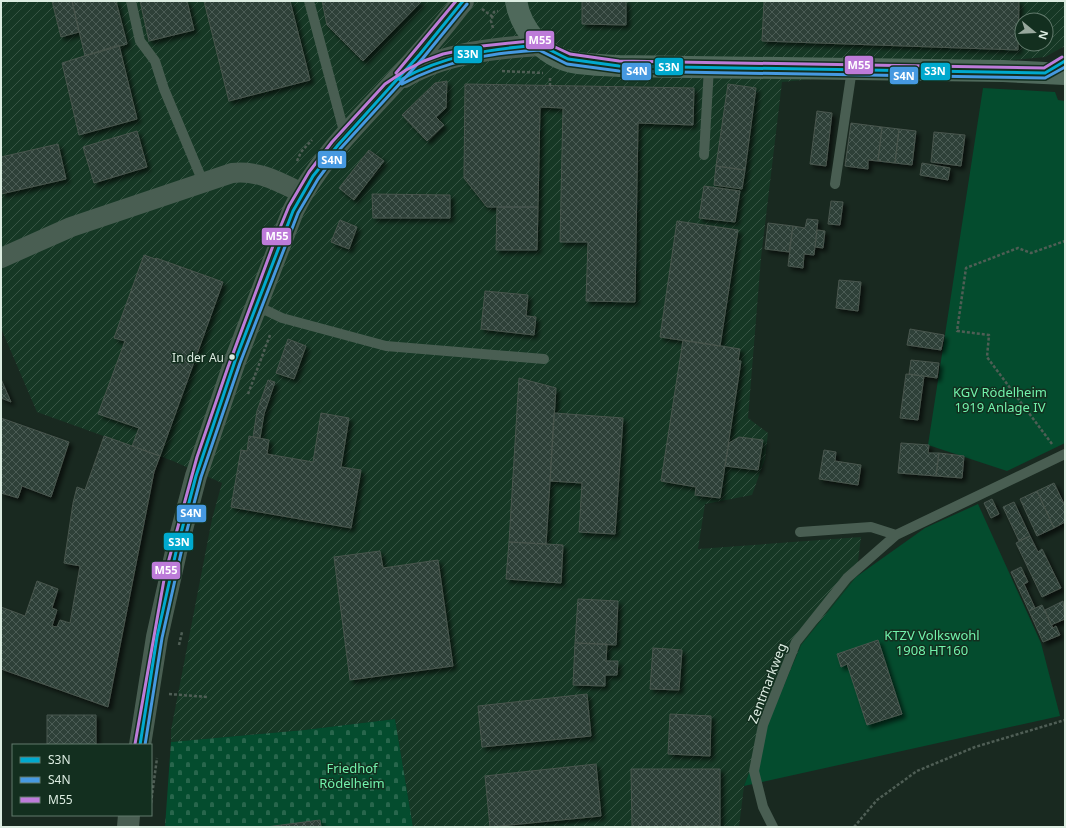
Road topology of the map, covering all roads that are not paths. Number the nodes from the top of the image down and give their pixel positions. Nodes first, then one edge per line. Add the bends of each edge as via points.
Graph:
1 (131, 1) edge
2 (309, 1) edge
3 (463, 1) edge
4 (516, 1) edge
5 (540, 45) junction
6 (1065, 61) edge
7 (708, 67) junction
8 (852, 69) junction
9 (1055, 74) edge
10 (393, 84) junction
11 (345, 135) junction
12 (704, 155) dead end
13 (203, 182) junction
14 (835, 184) dead end
15 (302, 194) junction
16 (1, 258) edge
17 (257, 306) junction
18 (544, 359) dead end
19 (1063, 455) edge
20 (800, 532) dead end
21 (896, 536) junction
22 (149, 744) edge
23 (129, 816) edge
24 (128, 827) edge
25 (773, 827) edge

1 - 13 lane via 140,41 155,61
2 - 11 lane
3 - 10 street
4 - 5 main road via 529,33
5 - 7 main road via 572,62 619,66
5 - 10 street via 496,49 438,61
6 - 9 street
7 - 8 main road
7 - 12 lane
8 - 9 main road
8 - 14 lane
10 - 11 street
11 - 15 street via 320,165
13 - 15 street via 246,171 273,179
13 - 16 street via 71,227
15 - 17 street via 283,234
17 - 18 lane via 277,315 386,346
17 - 22 street via 206,443 178,544 157,637
19 - 21 lane, Zentmarkweg
20 - 21 lane via 871,527
21 - 25 lane, Zentmarkweg via 847,578 796,642 763,725 754,771 763,807
23 - 24 street

